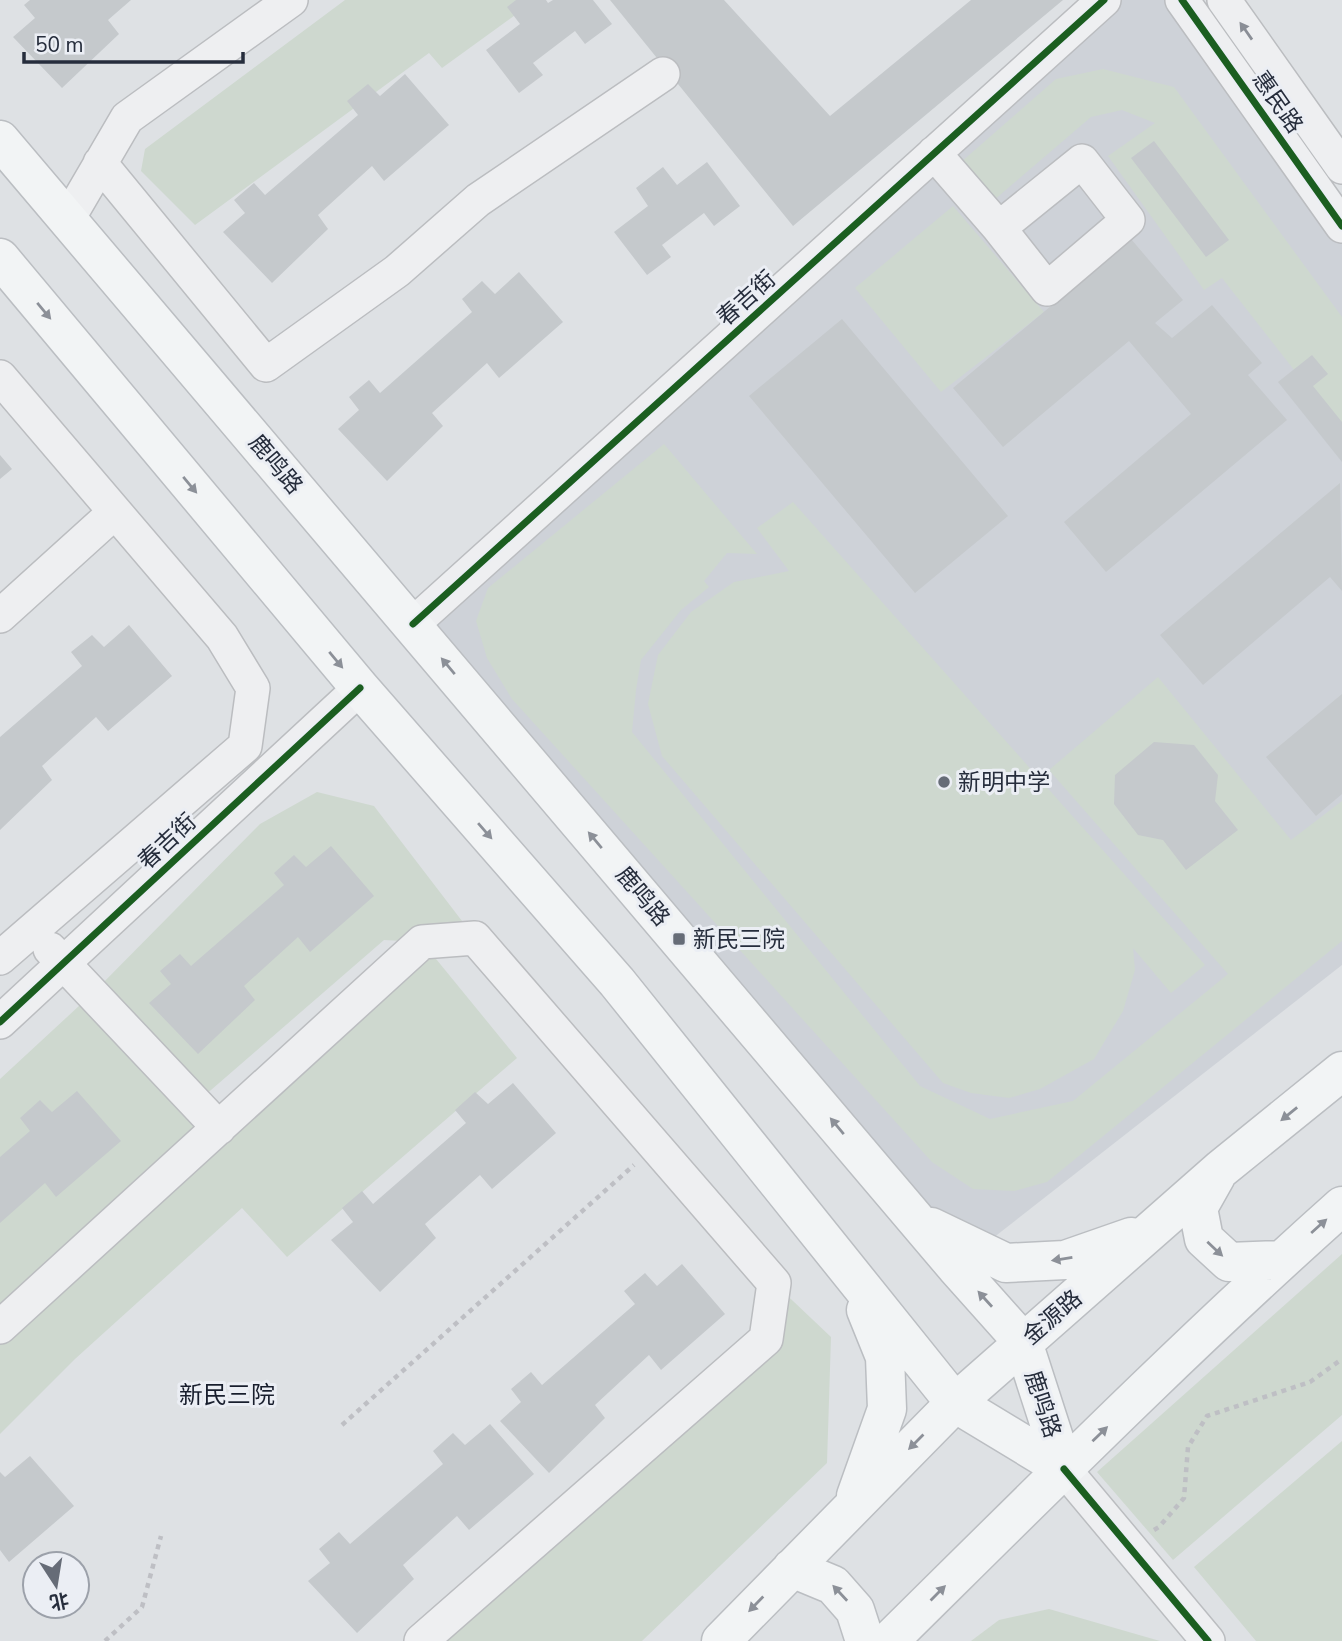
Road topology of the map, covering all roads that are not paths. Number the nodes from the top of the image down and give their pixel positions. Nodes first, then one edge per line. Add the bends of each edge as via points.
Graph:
1 (291, 0) edge
2 (1104, 0) edge
3 (1182, 0) edge
4 (1224, 0) edge
5 (663, 74) dead end
6 (0, 140) edge
7 (934, 153) junction
8 (100, 163) junction
9 (1342, 167) edge
10 (68, 219) junction
11 (1342, 226) edge
12 (999, 228) dead end
13 (0, 258) edge
14 (0, 377) edge
15 (115, 512) junction
16 (0, 616) edge
17 (413, 624) junction
18 (360, 688) junction
19 (33, 930) junction
20 (0, 958) edge
21 (64, 963) junction
22 (0, 1022) edge
23 (1342, 1071) edge
24 (219, 1128) junction
25 (1221, 1169) junction
26 (1342, 1206) edge
27 (917, 1220) junction
28 (1150, 1231) junction
29 (1281, 1260) junction
30 (852, 1275) junction
31 (0, 1327) edge
32 (1023, 1342) junction
33 (955, 1404) junction
34 (1064, 1469) junction
35 (852, 1507) junction
36 (792, 1568) junction
37 (421, 1641) edge
38 (720, 1641) edge
39 (865, 1641) edge
40 (889, 1641) edge
41 (1208, 1641) edge

1 - 8 street via 127,118
2 - 7 street, 春吉街
3 - 11 street, 惠民路
9 -> 4 street, 惠民路
5 - 8 street via 478,200 397,271 266,365
6 - 10 main road, 鹿鸣路
7 - 12 street
7 - 17 street, 春吉街
8 - 10 street
10 - 17 main road, 鹿鸣路
13 -> 18 main road, 鹿鸣路
14 - 15 street
15 - 16 street
15 - 19 street via 222,637 253,688 245,746
27 -> 17 main road, 鹿鸣路
18 - 21 street, 春吉街
18 -> 30 main road, 鹿鸣路 via 617,982
19 - 20 street
19 - 21 street
21 - 22 street, 春吉街
21 - 24 street
23 -> 25 main road, 金源路
24 - 31 street
24 - 37 street via 422,942 475,938 774,1283 766,1339
25 - 28 main road, 金源路
25 -> 29 main road via 1198,1208 1204,1239 1228,1262
29 -> 26 main road
28 -> 27 main road via 1065,1260 1006,1263
32 -> 27 main road, 鹿鸣路
28 - 32 main road, 金源路
34 -> 29 main road
30 - 33 main road, 鹿鸣路
30 - 35 main road via 885,1357 887,1409
32 - 33 main road, 金源路
32 - 34 main road, 鹿鸣路
33 - 34 main road, 鹿鸣路
33 -> 35 main road, 金源路
40 -> 34 main road
34 - 41 street
35 - 36 main road, 金源路
36 -> 38 main road, 金源路
39 -> 36 main road via 855,1610 833,1585

